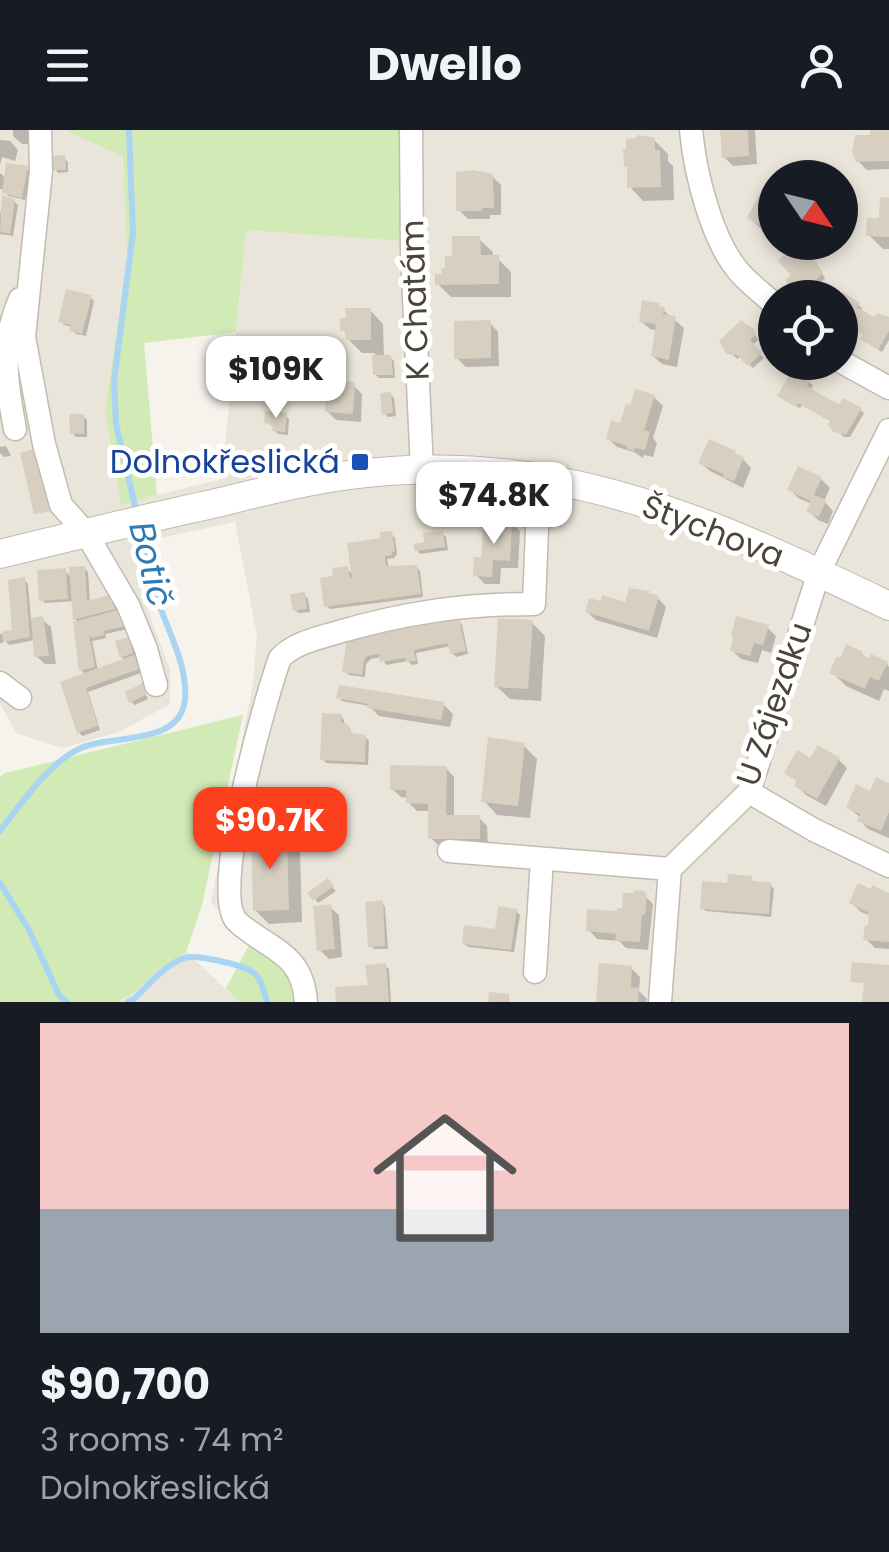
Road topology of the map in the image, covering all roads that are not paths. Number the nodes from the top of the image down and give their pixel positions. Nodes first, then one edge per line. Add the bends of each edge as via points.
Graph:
1 (40, 130) edge
2 (411, 130) edge
3 (691, 130) edge
4 (30, 284) junction
5 (758, 289) edge
6 (858, 370) edge
7 (889, 388) edge
8 (15, 430) dead end
9 (889, 430) edge
10 (422, 470) junction
11 (540, 478) junction
12 (94, 531) junction
13 (0, 554) edge
14 (819, 572) junction
15 (889, 606) edge
16 (0, 682) edge
17 (156, 685) dead end
18 (20, 698) dead end
19 (749, 792) junction
20 (449, 851) dead end
21 (542, 858) junction
22 (889, 866) edge
23 (670, 869) junction
24 (534, 972) dead end
25 (306, 1002) edge
26 (660, 1002) edge

1 - 4 street
2 - 10 street, K Chatám
3 - 5 street via 715,230 737,270
4 - 8 street via 4,341
4 - 12 street via 24,336 44,444 61,505
6 - 7 street
9 - 14 street, U Zájezdku
10 - 11 street, Štychova
10 - 12 street, Štychova via 349,475
11 - 14 street, Štychova via 715,526
11 - 25 street via 534,604 475,604 385,618 302,642 280,658 234,825 232,916 286,956 298,970
12 - 13 street, Štychova
12 - 17 street
14 - 15 street, Štychova
14 - 19 street, U Zájezdku
16 - 18 street
19 - 22 street
19 - 23 street, U Zájezdku
20 - 21 street
21 - 23 street
21 - 24 street
23 - 26 street

